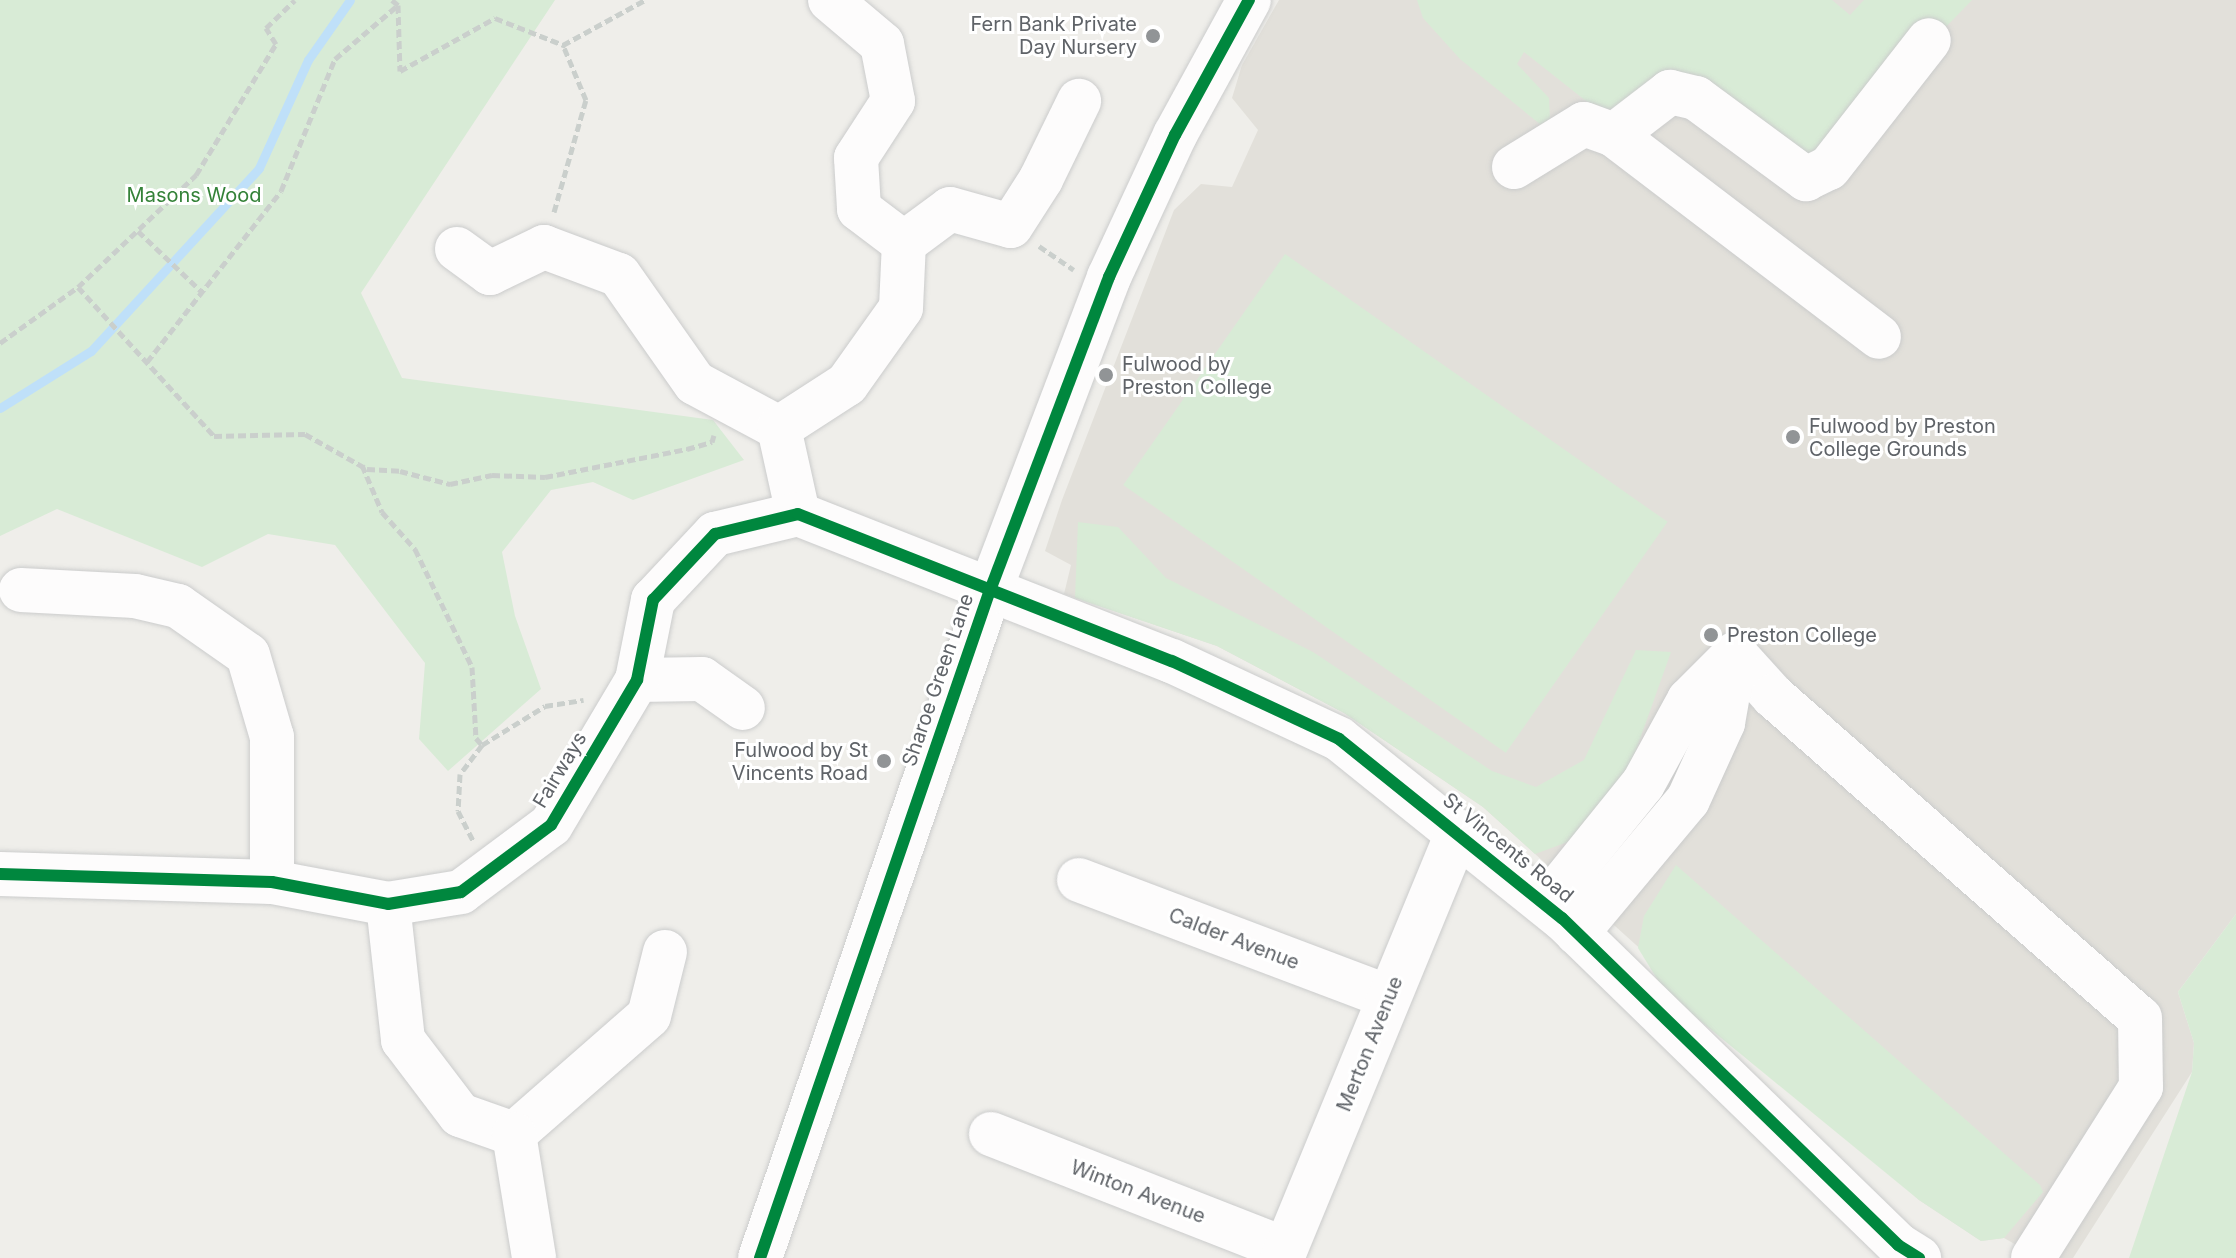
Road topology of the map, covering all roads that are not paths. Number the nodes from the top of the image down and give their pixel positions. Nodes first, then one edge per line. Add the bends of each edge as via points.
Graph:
1 (830, 0) edge
2 (1249, 0) edge
3 (1929, 40) dead end
4 (1079, 101) dead end
5 (1614, 135) junction
6 (1514, 167) dead end
7 (904, 243) junction
8 (457, 249) dead end
9 (1879, 337) dead end
10 (779, 428) junction
11 (798, 514) junction
12 (21, 590) dead end
13 (989, 593) junction
14 (1735, 654) junction
15 (628, 695) junction
16 (743, 708) dead end
17 (1458, 831) junction
18 (0, 874) edge
19 (1079, 880) dead end
20 (272, 882) junction
21 (388, 904) junction
22 (1546, 904) junction
23 (1577, 933) junction
24 (665, 952) dead end
25 (1389, 997) junction
26 (514, 1134) junction
27 (991, 1134) dead end
28 (1283, 1254) edge
29 (1902, 1254) edge
30 (534, 1258) edge
31 (760, 1258) edge
32 (2033, 1258) edge

1 - 7 street via 882,44 893,101 856,158 859,209
2 - 13 street, Sharoe Green Lane via 1175,135 1104,291
3 - 5 street via 1829,168 1806,179 1696,98 1670,92
4 - 7 street via 1011,226 950,209
5 - 6 street via 1584,124
5 - 9 street
7 - 10 street via 901,308 847,384
8 - 10 street via 490,273 544,247 619,275 695,383
10 - 11 street
11 - 13 street
11 - 15 street, Fairways via 715,534 653,600
12 - 20 street via 135,596 178,606 248,655 272,737
13 - 17 street, St Vincents Road via 1172,661 1339,739
13 - 31 street, Sharoe Green Lane
14 - 22 street via 1689,700 1643,784
14 - 23 street via 1723,723 1688,800
14 - 32 street via 1773,696 2140,1018 2141,1087
15 - 16 street via 702,679
15 - 21 street, Fairways via 551,825 461,892
17 - 22 street, St Vincents Road
17 - 25 street, Merton Avenue
18 - 20 street, Fairways
19 - 25 street, Calder Avenue
20 - 21 street, Fairways
21 - 26 street via 403,1040 460,1115
22 - 23 street, St Vincents Road
23 - 29 street, St Vincents Road
24 - 26 street via 649,1016
25 - 28 street, Merton Avenue
26 - 30 street
27 - 28 street, Winton Avenue

